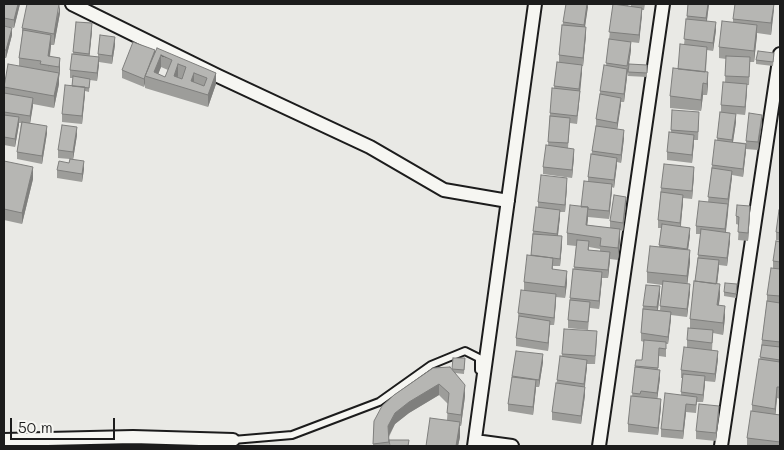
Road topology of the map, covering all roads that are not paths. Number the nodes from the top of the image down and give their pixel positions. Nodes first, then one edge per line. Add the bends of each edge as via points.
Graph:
1 (72, 4) edge
2 (535, 4) edge
3 (663, 4) edge
4 (780, 54) edge
5 (508, 201) junction
6 (481, 398) junction
7 (4, 440) edge
8 (233, 440) joint
9 (475, 444) edge
10 (512, 446) edge
11 (599, 446) edge
12 (721, 446) edge

1 - 5 street via 370,147 444,190
2 - 5 street
3 - 11 street
4 - 12 street
5 - 6 street
6 - 8 lane via 479,358 465,351 431,365 379,402 292,435
6 - 9 street
7 - 8 street via 133,437
9 - 10 street

